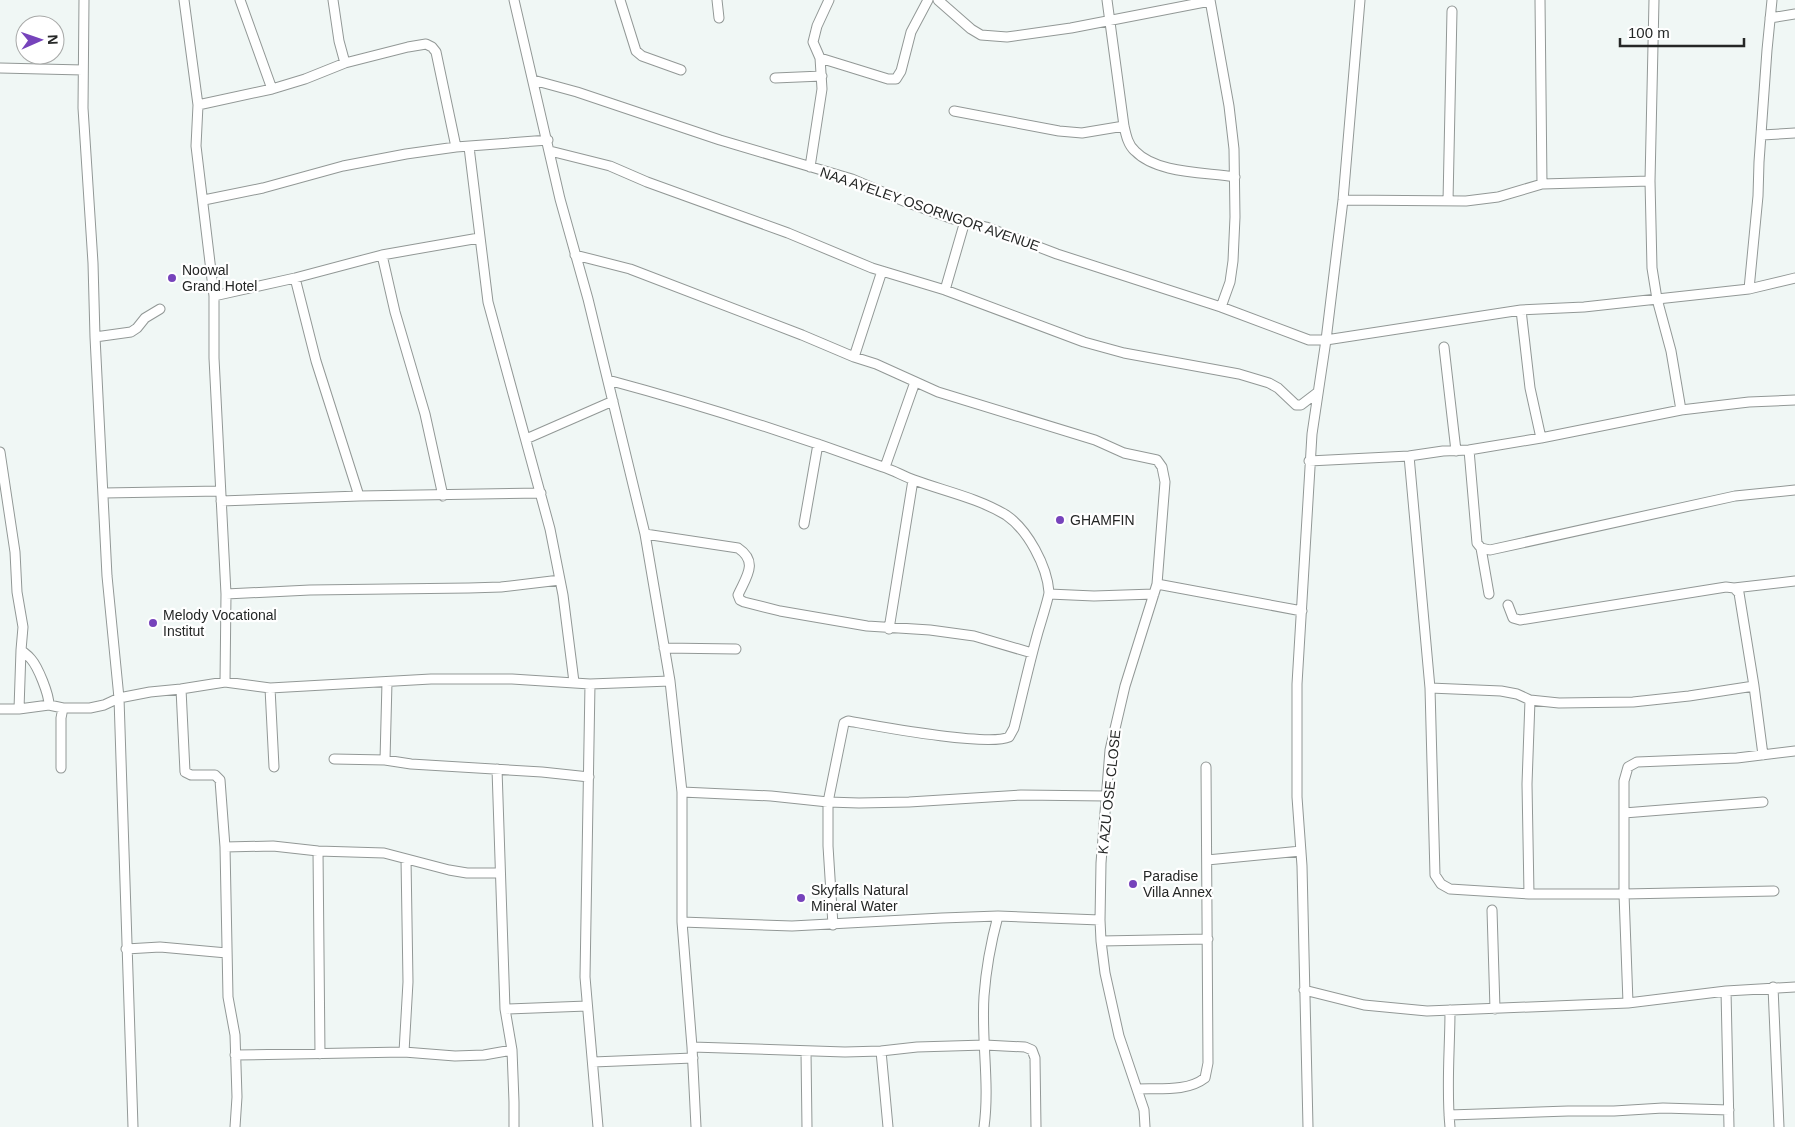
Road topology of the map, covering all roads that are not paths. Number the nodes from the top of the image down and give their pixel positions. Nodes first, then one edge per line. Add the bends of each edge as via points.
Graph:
1 (84, 0) edge
2 (184, 0) edge
3 (240, 0) edge
4 (332, 0) edge
5 (514, 0) edge
6 (620, 0) edge
7 (716, 0) edge
8 (829, 0) edge
9 (928, 0) edge
10 (938, 0) edge
11 (1107, 0) edge
12 (1210, 0) edge
13 (1360, 0) edge
14 (1540, 0) edge
15 (1654, 0) edge
16 (1772, 0) edge
17 (1452, 11) dead end
18 (1795, 14) edge
19 (719, 18) dead end
20 (1770, 18) junction
21 (1110, 20) junction
22 (820, 58) junction
23 (345, 63) junction
24 (0, 68) edge
25 (83, 70) junction
26 (681, 70) dead end
27 (822, 76) junction
28 (775, 78) dead end
29 (533, 80) junction
30 (272, 89) junction
31 (198, 105) junction
32 (954, 111) dead end
33 (1124, 126) junction
34 (1795, 133) edge
35 (1762, 135) junction
36 (548, 140) junction
37 (469, 146) junction
38 (456, 147) junction
39 (550, 151) junction
40 (810, 166) junction
41 (1236, 177) junction
42 (1650, 180) junction
43 (1542, 184) junction
44 (204, 200) junction
45 (1343, 200) junction
46 (1448, 201) junction
47 (965, 221) junction
48 (479, 238) junction
49 (382, 255) junction
50 (575, 256) junction
51 (882, 271) junction
52 (295, 278) junction
53 (1795, 278) edge
54 (1748, 288) junction
55 (945, 290) junction
56 (214, 296) junction
57 (1657, 300) junction
58 (1222, 306) junction
59 (160, 309) dead end
60 (1521, 310) junction
61 (95, 337) junction
62 (1326, 340) junction
63 (1444, 347) dead end
64 (854, 357) junction
65 (608, 380) junction
66 (915, 382) junction
67 (1318, 392) junction
68 (612, 400) junction
69 (1795, 400) edge
70 (1681, 410) junction
71 (1541, 438) junction
72 (526, 439) junction
73 (818, 444) junction
74 (1456, 450) junction
75 (1469, 450) junction
76 (0, 452) edge
77 (1409, 456) junction
78 (1309, 461) junction
79 (1, 467) edge
80 (885, 468) junction
81 (913, 480) junction
82 (1795, 490) edge
83 (220, 491) junction
84 (541, 493) junction
85 (104, 494) junction
86 (359, 496) junction
87 (443, 496) junction
88 (221, 501) junction
89 (804, 524) dead end
90 (645, 534) junction
91 (1482, 548) junction
92 (560, 580) junction
93 (1795, 581) edge
94 (1157, 584) junction
95 (1734, 588) junction
96 (226, 594) junction
97 (1049, 594) junction
98 (1154, 594) junction
99 (1489, 594) dead end
100 (1508, 605) dead end
101 (1302, 611) junction
102 (889, 629) junction
103 (664, 648) junction
104 (736, 649) dead end
105 (21, 650) junction
106 (1032, 653) junction
107 (670, 681) junction
108 (225, 682) junction
109 (387, 682) junction
110 (574, 682) junction
111 (590, 684) junction
112 (1754, 686) junction
113 (270, 688) junction
114 (1430, 688) junction
115 (181, 689) junction
116 (119, 698) junction
117 (1530, 700) junction
118 (49, 705) junction
119 (0, 708) edge
120 (64, 708) junction
121 (20, 709) junction
122 (1795, 751) edge
123 (1763, 755) junction
124 (334, 759) dead end
125 (385, 760) junction
126 (1206, 766) dead end
127 (274, 767) dead end
128 (61, 768) dead end
129 (497, 769) junction
130 (589, 777) junction
131 (682, 792) junction
132 (1106, 796) junction
133 (828, 802) junction
134 (1763, 802) dead end
135 (1624, 813) junction
136 (225, 847) junction
137 (318, 851) junction
138 (1301, 851) junction
139 (406, 859) junction
140 (1207, 860) junction
141 (500, 873) junction
142 (1774, 891) dead end
143 (1529, 894) junction
144 (1624, 894) junction
145 (1492, 910) dead end
146 (998, 916) junction
147 (1100, 920) junction
148 (682, 922) junction
149 (833, 925) junction
150 (1208, 939) junction
151 (1101, 941) junction
152 (126, 949) junction
153 (227, 953) junction
154 (1773, 987) junction
155 (1795, 988) edge
156 (1304, 990) junction
157 (1726, 991) junction
158 (1628, 1002) junction
159 (587, 1006) junction
160 (1495, 1008) junction
161 (505, 1009) junction
162 (1450, 1010) junction
163 (985, 1045) junction
164 (692, 1047) junction
165 (512, 1050) junction
166 (404, 1052) junction
167 (806, 1052) junction
168 (881, 1052) junction
169 (320, 1054) junction
170 (235, 1055) junction
171 (693, 1058) junction
172 (593, 1062) junction
173 (1137, 1088) junction
174 (1729, 1110) junction
175 (1449, 1115) junction
176 (133, 1127) edge
177 (235, 1127) edge
178 (514, 1127) edge
179 (598, 1127) edge
180 (696, 1127) edge
181 (807, 1127) edge
182 (888, 1127) edge
183 (984, 1127) edge
184 (1036, 1127) edge
185 (1145, 1127) edge
186 (1308, 1127) edge
187 (1450, 1127) edge
188 (1729, 1127) edge
189 (1779, 1127) edge

1 - 25 street
2 - 31 street
3 - 30 street
4 - 23 street
5 - 29 street
6 - 26 street via 636,51
7 - 19 street
8 - 22 street via 813,42
9 - 22 street via 912,32 896,79
10 - 21 street via 981,35 993,37
11 - 21 street
12 - 21 street
12 - 41 street via 1229,106
13 - 45 street
14 - 43 street
15 - 42 street
16 - 20 street
17 - 46 street
18 - 20 street
20 - 35 street
21 - 33 street
22 - 27 street
23 - 30 street
23 - 38 street via 408,46 426,44 432,47 438,59
24 - 25 street
25 - 61 street
27 - 28 street
27 - 40 street
29 - 36 street
29 - 40 street, NAA AYELEY OSORNGOR AVENUE
30 - 31 street
31 - 44 street via 196,146
32 - 33 street via 1066,132 1082,133
33 - 41 street via 1134,151 1159,165 1179,171
34 - 35 street
35 - 54 street
36 - 37 street
36 - 39 street
37 - 38 street
37 - 48 street
38 - 44 street via 343,166
39 - 50 street
39 - 51 street via 610,166
40 - 47 street, NAA AYELEY OSORNGOR AVENUE
41 - 58 street via 1233,261
42 - 43 street
42 - 57 street via 1652,268
43 - 46 street via 1498,197
44 - 56 street
45 - 46 street
45 - 62 street
47 - 55 street
47 - 58 street, NAA AYELEY OSORNGOR AVENUE
48 - 49 street
48 - 72 street via 488,302
49 - 52 street
49 - 87 street via 430,432
50 - 64 street via 630,269
50 - 65 street
51 - 55 street
51 - 64 street
52 - 56 street
52 - 86 street via 316,361
53 - 54 street, NAA AYELEY OSORNGOR AVENUE
54 - 57 street, NAA AYELEY OSORNGOR AVENUE
55 - 67 street via 1084,342 1269,383 1296,405
56 - 83 street
57 - 60 street, NAA AYELEY OSORNGOR AVENUE
57 - 70 street via 1671,351
58 - 62 street, NAA AYELEY OSORNGOR AVENUE via 1309,340
59 - 61 street via 131,332
60 - 62 street, NAA AYELEY OSORNGOR AVENUE
60 - 71 street via 1530,388
61 - 85 street
62 - 67 street
63 - 74 street
64 - 66 street
65 - 68 street
65 - 73 street via 691,402
66 - 80 street
66 - 94 street, K AZU OSE CLOSE via 1095,440 1124,454 1157,460 1165,482
67 - 78 street
68 - 72 street
68 - 90 street
69 - 70 street
70 - 71 street
71 - 75 street
72 - 84 street
73 - 80 street
73 - 89 street
74 - 75 street
74 - 77 street
75 - 91 street via 1477,543
76 - 79 street
77 - 78 street
77 - 114 street
78 - 101 street
79 - 105 street via 23,627
80 - 81 street
81 - 97 street via 990,507 1021,528 1043,567
81 - 102 street
82 - 91 street via 1735,496 1490,550
83 - 85 street
83 - 88 street
84 - 87 street
84 - 92 street
85 - 116 street via 107,576
86 - 87 street
86 - 88 street
88 - 96 street
90 - 102 street via 742,550 750,565 738,595 744,602
90 - 103 street
91 - 99 street
92 - 96 street via 501,587
92 - 110 street
93 - 95 street
94 - 98 street, K AZU OSE CLOSE
94 - 101 street
95 - 100 street via 1520,620 1513,618
95 - 112 street via 1739,593
96 - 108 street
97 - 98 street
97 - 106 street
98 - 132 street, K AZU OSE CLOSE via 1117,720 1110,750
101 - 138 street via 1296,717
102 - 106 street via 974,636
103 - 104 street
103 - 107 street
105 - 118 street via 38,671
105 - 121 street
106 - 133 street via 1009,737 999,740 950,736 844,722
107 - 111 street
107 - 131 street
108 - 113 street
108 - 115 street
109 - 110 street via 512,679
109 - 113 street
109 - 125 street
110 - 111 street
111 - 130 street
112 - 117 street via 1633,702
112 - 123 street
113 - 127 street
114 - 117 street via 1501,691
114 - 143 street via 1435,874 1441,884 1450,889
115 - 116 street
115 - 136 street via 184,769 191,775 215,775 220,780
116 - 120 street via 90,708
116 - 152 street
117 - 143 street via 1527,784
118 - 120 street
118 - 121 street
119 - 121 street
120 - 128 street
122 - 123 street
123 - 135 street via 1632,763 1624,781
124 - 125 street
125 - 129 street
126 - 140 street
129 - 130 street
129 - 141 street
130 - 159 street
131 - 133 street
131 - 148 street
132 - 133 street via 1021,795 909,802
132 - 147 street, K AZU OSE CLOSE
133 - 149 street
134 - 135 street
135 - 144 street
136 - 137 street via 273,846
136 - 153 street
137 - 139 street via 384,853
137 - 169 street
138 - 140 street
138 - 156 street
139 - 141 street via 467,873
139 - 166 street via 408,982
140 - 150 street
141 - 161 street
142 - 144 street
143 - 144 street
144 - 158 street
145 - 160 street
146 - 147 street
146 - 149 street
146 - 163 street via 984,997
147 - 151 street, K AZU OSE CLOSE
148 - 149 street via 756,926
148 - 164 street
150 - 151 street
150 - 173 street via 1206,1078 1197,1085
151 - 173 street, K AZU OSE CLOSE via 1119,1036
152 - 153 street via 160,946
152 - 176 street
153 - 170 street
154 - 155 street
154 - 157 street
154 - 189 street
156 - 162 street via 1364,1005
156 - 186 street
157 - 158 street
157 - 174 street
158 - 160 street
159 - 161 street
159 - 172 street
160 - 162 street
161 - 165 street
162 - 175 street
163 - 168 street via 917,1047
163 - 183 street
163 - 184 street via 1032,1050 1035,1058
164 - 167 street
164 - 171 street
165 - 166 street via 455,1056
165 - 178 street
166 - 169 street
167 - 168 street
167 - 181 street
168 - 182 street
169 - 170 street
170 - 177 street
171 - 172 street
171 - 180 street
172 - 179 street
173 - 185 street, K AZU OSE CLOSE
174 - 175 street via 1662,1108
174 - 188 street
175 - 187 street

